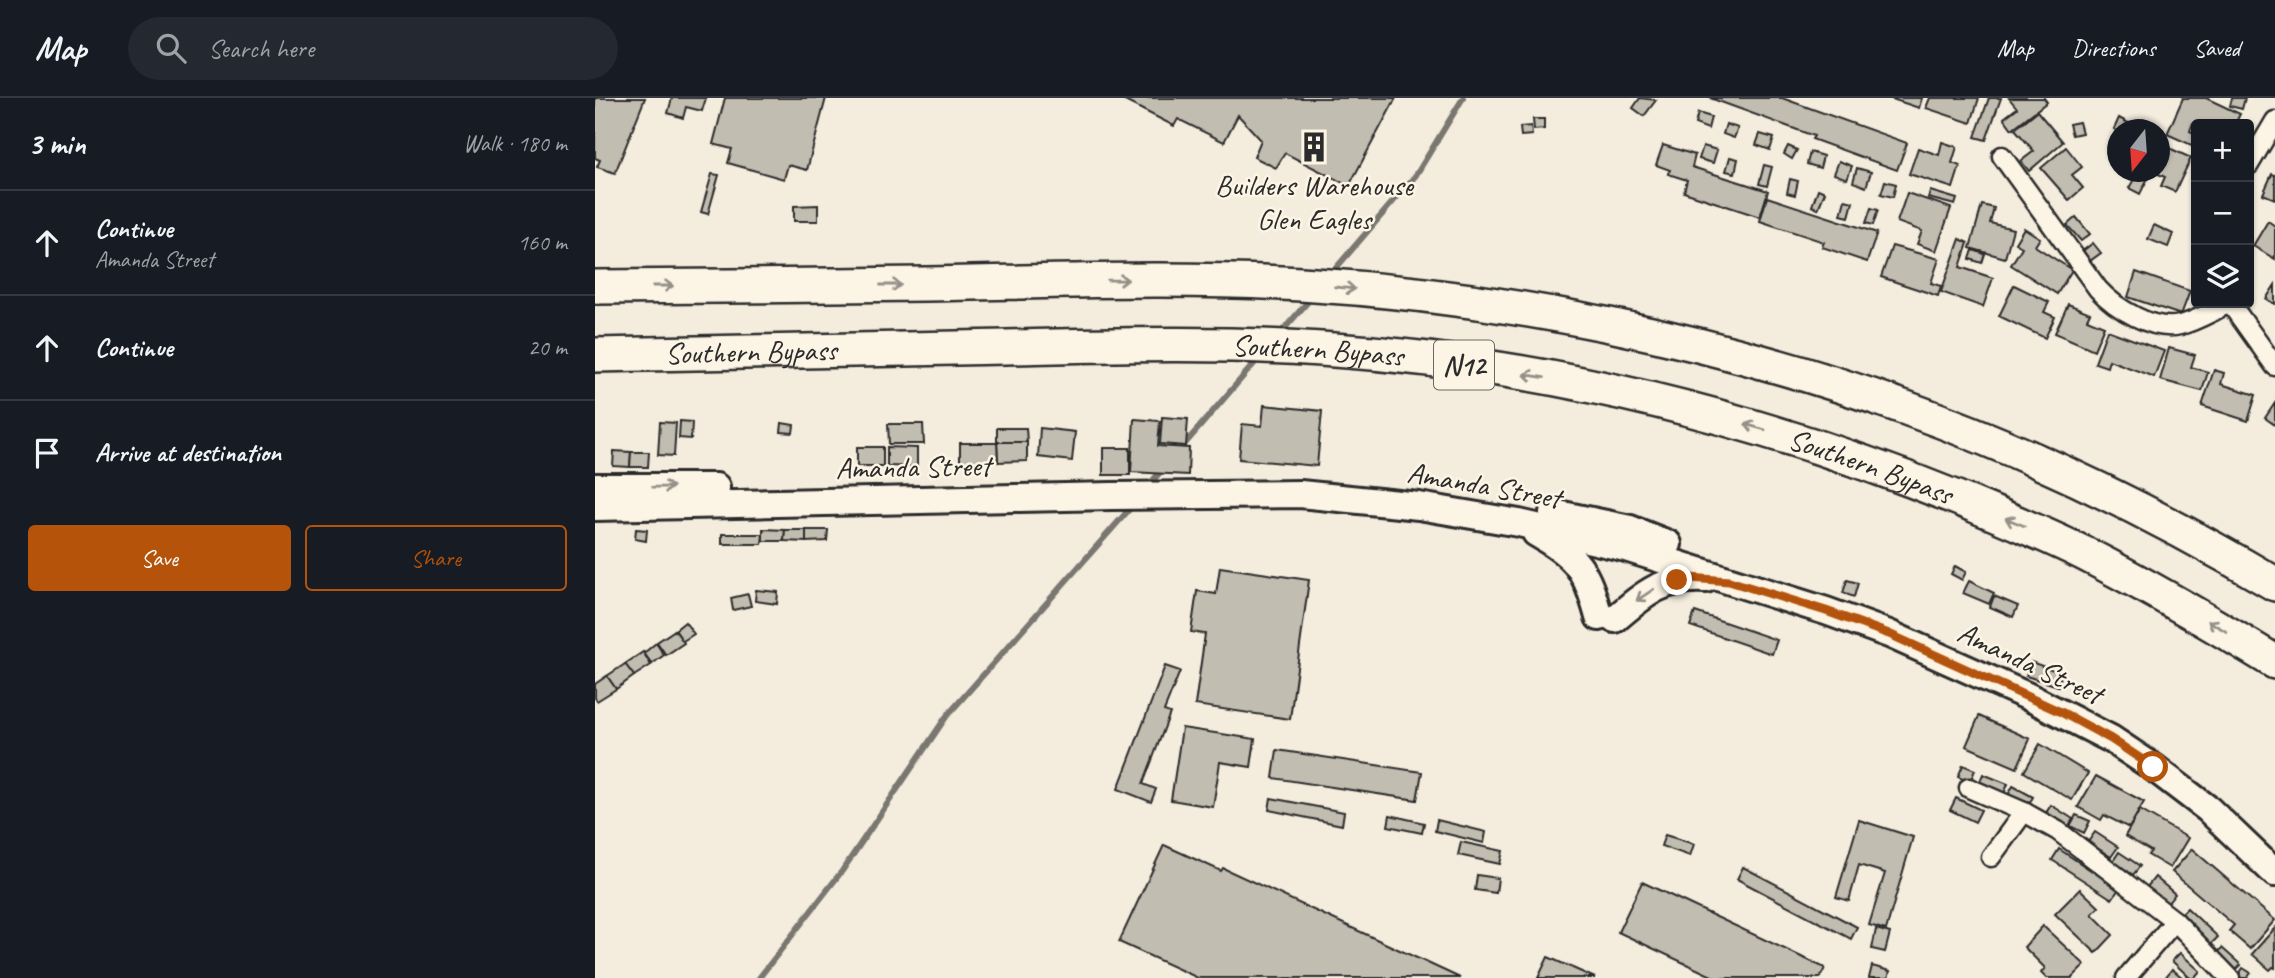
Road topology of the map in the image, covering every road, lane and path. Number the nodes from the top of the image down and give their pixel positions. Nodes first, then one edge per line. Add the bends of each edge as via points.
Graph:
1 (2275, 121) edge
2 (2003, 156) dead end
3 (2254, 156) edge
4 (595, 287) edge
5 (2219, 308) edge
6 (2234, 308) edge
7 (595, 355) edge
8 (2275, 366) edge
9 (595, 488) edge
10 (595, 507) edge
11 (1519, 523) junction
12 (1729, 581) junction
13 (2275, 584) edge
14 (2275, 662) edge
15 (1969, 788) dead end
16 (2024, 812) junction
17 (1991, 856) dead end
18 (2275, 858) edge
19 (2275, 873) edge
20 (2175, 921) junction
21 (2126, 978) edge
22 (2230, 978) edge

1 - 3 street
2 - 5 street via 2098,289 2124,311 2165,326 2179,326
4 -> 13 highway, N12 via 1146,279 1302,284 1442,297 1570,317 1749,358 1905,408 2101,491
6 - 8 street
14 -> 7 highway, Southern Bypass / N12 via 2086,554 1893,472 1753,426 1571,382 1437,360 1209,344
9 -> 18 street, Amanda Street via 1304,481 1372,485 1630,529 1877,620 2112,728 2235,818
10 - 11 street, Amanda Street via 1300,494 1419,506
11 - 12 street, Amanda Street via 1626,548
12 -> 11 street via 1690,578 1663,584 1607,618 1573,557
12 - 19 street, Amanda Street via 1889,634 2063,713 2111,739 2186,791
15 - 16 street
16 - 17 street
16 - 20 street via 2058,831
20 - 21 street
20 - 22 street

